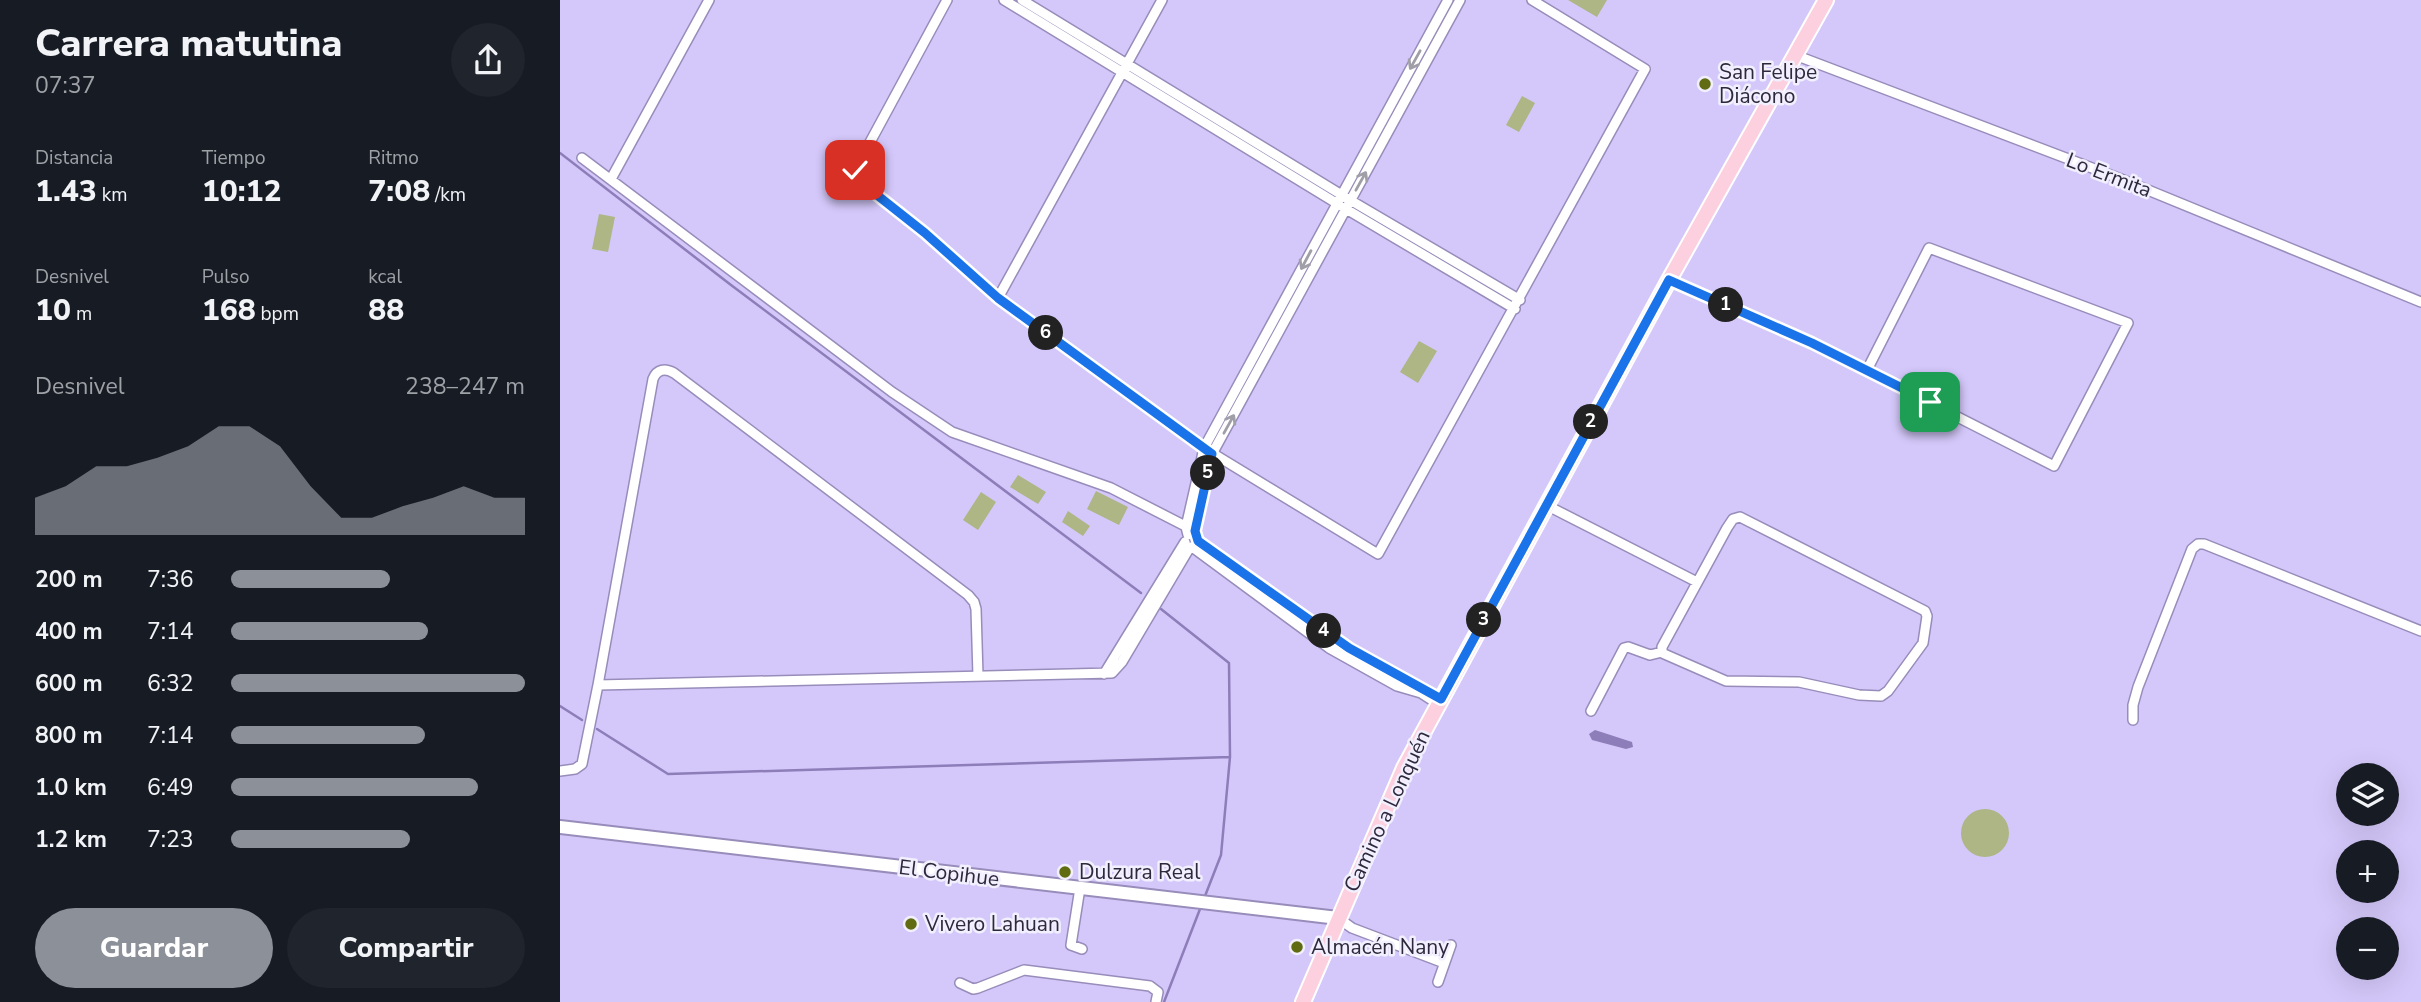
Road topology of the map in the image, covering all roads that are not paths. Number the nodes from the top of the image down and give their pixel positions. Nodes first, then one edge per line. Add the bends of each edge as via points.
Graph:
1 (709, 0) edge
2 (947, 0) edge
3 (1004, 0) edge
4 (1022, 0) edge
5 (1162, 0) edge
6 (1448, 0) edge
7 (1460, 0) edge
8 (1532, 0) edge
9 (1826, 0) edge
10 (1795, 55) junction
11 (1125, 68) junction
12 (582, 158) dead end
13 (611, 180) junction
14 (1344, 202) junction
15 (1669, 280) junction
16 (998, 298) junction
17 (2421, 302) edge
18 (1518, 305) junction
19 (1867, 370) junction
20 (1208, 451) junction
21 (1546, 505) junction
22 (1191, 538) junction
23 (1697, 582) junction
24 (2421, 631) edge
25 (1662, 652) junction
26 (978, 676) junction
27 (598, 685) junction
28 (1440, 702) junction
29 (1591, 711) dead end
30 (2133, 720) dead end
31 (560, 771) edge
32 (560, 827) edge
33 (1080, 888) junction
34 (1338, 918) junction
35 (1451, 946) dead end
36 (1082, 948) dead end
37 (1444, 963) junction
38 (1438, 982) dead end
39 (960, 983) dead end
40 (1156, 1002) edge
41 (1303, 1002) edge

1 - 13 street
2 - 16 street via 855,175
3 - 11 street
4 - 11 street
5 - 11 street
6 -> 14 street
14 -> 7 street
8 - 18 street via 1645,69
9 - 10 main road, Camino a Lonquén
10 - 15 main road, Camino a Lonquén
10 - 17 street, Lo Ermita via 2121,179
11 - 14 street
11 - 16 street
12 - 13 street
13 - 22 street via 936,423 1111,488
14 - 18 street
14 - 20 street
15 - 19 street
15 - 21 main road, Camino a Lonquén
16 - 20 street
18 - 20 street via 1378,554
19 - 19 street via 2054,466 2128,323 1929,248
20 - 22 street
21 - 23 street
21 - 28 main road, Camino a Lonquén
22 - 26 street via 1116,670
22 - 28 street via 1349,648
23 - 25 street
23 - 25 street via 1730,523 1740,517 1922,609 1927,617 1925,636 1888,691 1875,696 1799,682 1726,681
24 - 30 street via 2198,544 2192,549 2138,687
25 - 29 street via 1650,655 1623,648
26 - 27 street
26 - 27 street via 976,609 968,595 664,369 653,379
27 - 31 street via 582,764
28 - 34 main road, Camino a Lonquén via 1398,781
32 - 33 main road, El Copihue
33 - 34 main road, El Copihue
33 - 36 street via 1071,945
34 - 37 street via 1352,928
34 - 41 main road, Camino a Lonquén
35 - 37 street
37 - 38 street
39 - 40 street via 978,988 1024,970 1150,986 1158,992

